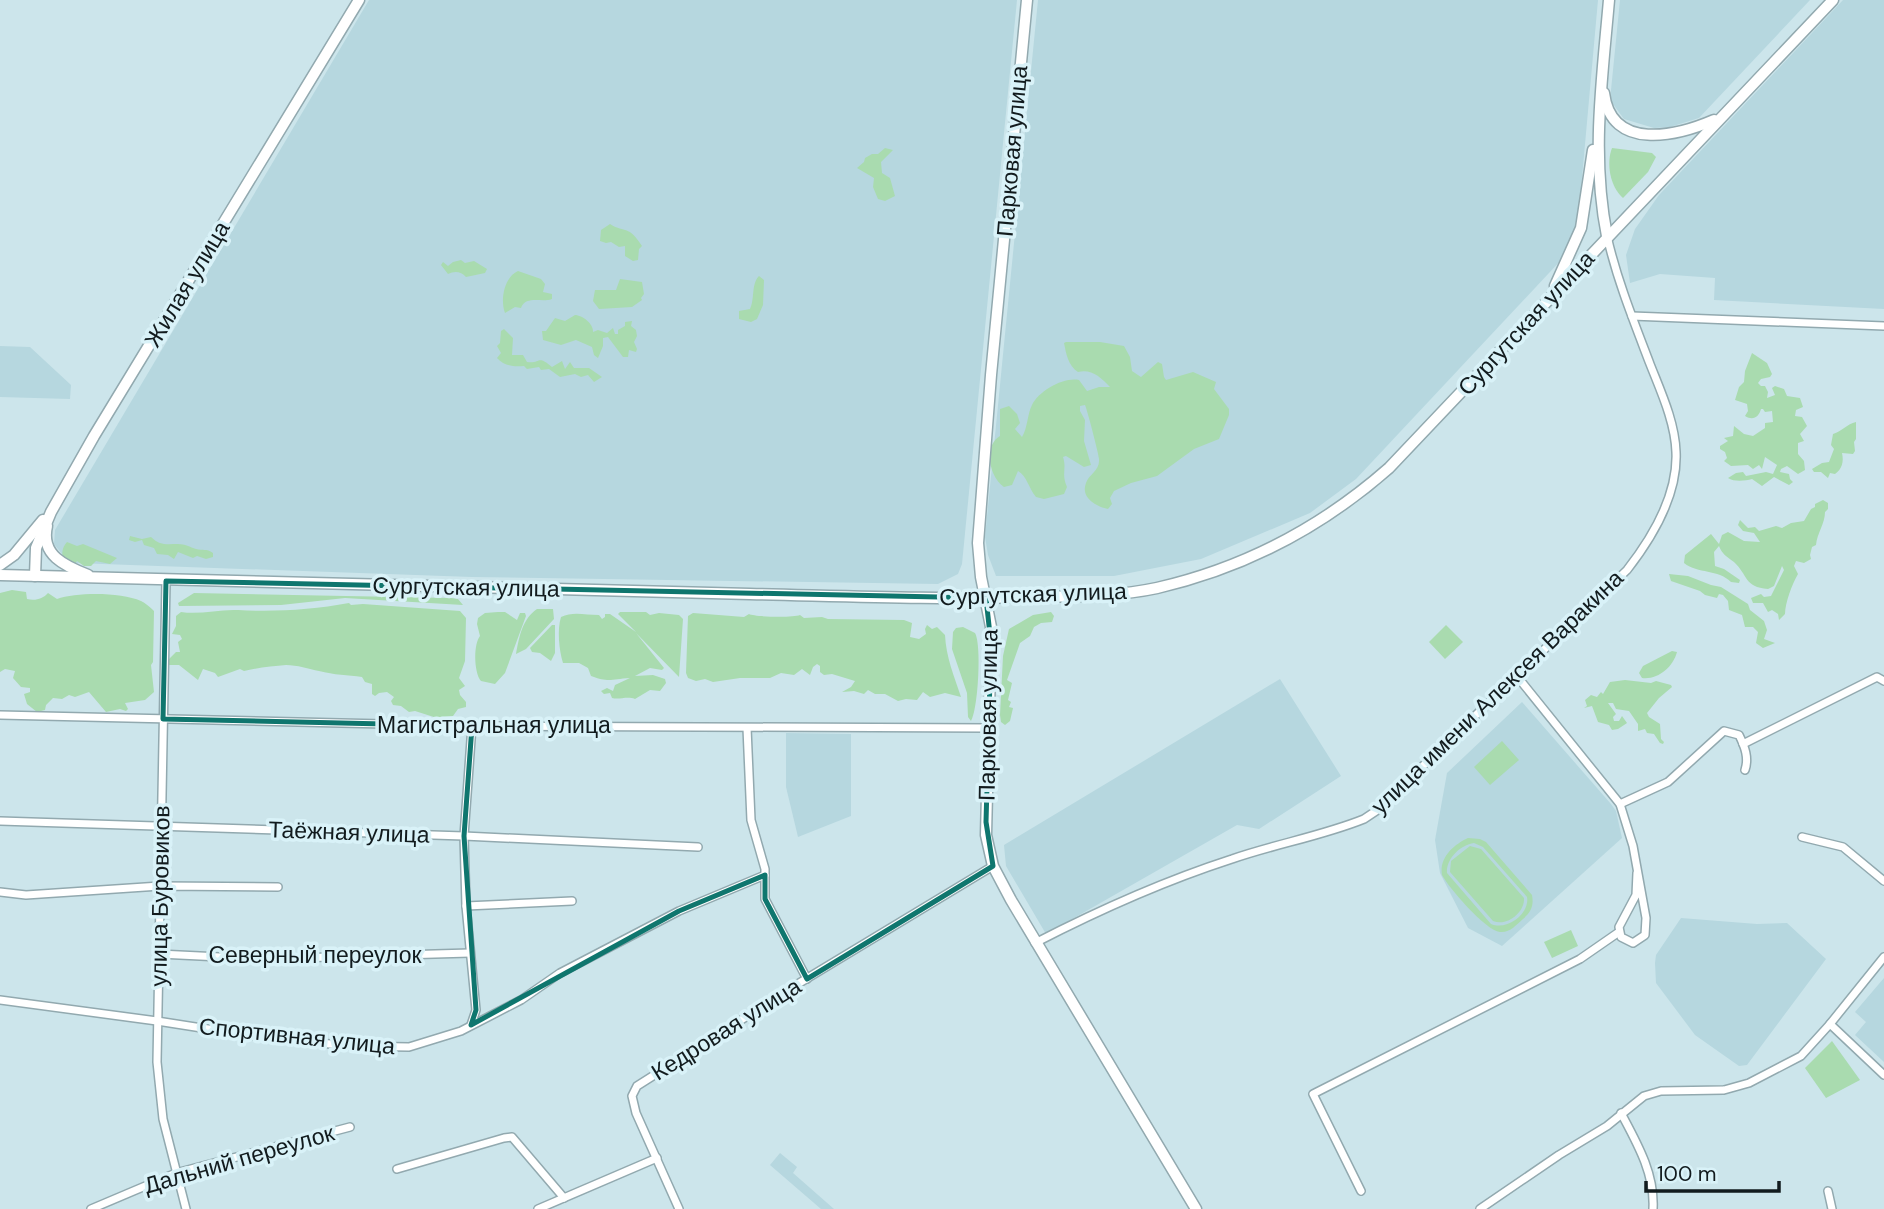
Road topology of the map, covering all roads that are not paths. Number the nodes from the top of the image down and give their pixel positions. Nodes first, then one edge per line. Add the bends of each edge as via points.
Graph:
1 (359, 0) edge
2 (1027, 0) edge
3 (1609, 0) edge
4 (1833, 0) edge
5 (1602, 77) junction
6 (1599, 105) junction
7 (1721, 117) junction
8 (1607, 236) junction
9 (1550, 296) junction
10 (1632, 316) junction
11 (1884, 326) edge
12 (51, 512) junction
13 (0, 565) edge
14 (0, 575) edge
15 (35, 576) junction
16 (97, 578) junction
17 (166, 580) junction
18 (986, 598) junction
19 (1516, 675) junction
20 (1884, 681) edge
21 (0, 715) edge
22 (163, 719) junction
23 (472, 726) junction
24 (747, 728) junction
25 (989, 729) junction
26 (1743, 744) junction
27 (1745, 770) dead end
28 (1620, 804) junction
29 (0, 821) edge
30 (161, 825) junction
31 (464, 836) junction
32 (1802, 837) dead end
33 (698, 847) dead end
34 (993, 866) junction
35 (1637, 873) junction
36 (765, 876) junction
37 (1884, 881) edge
38 (160, 886) junction
39 (278, 887) dead end
40 (0, 892) edge
41 (572, 901) dead end
42 (466, 906) junction
43 (1619, 932) junction
44 (1035, 943) junction
45 (470, 953) junction
46 (159, 954) junction
47 (1884, 957) edge
48 (807, 979) junction
49 (0, 1000) edge
50 (157, 1021) junction
51 (1830, 1024) junction
52 (471, 1025) junction
53 (1884, 1074) edge
54 (1621, 1113) junction
55 (349, 1127) dead end
56 (657, 1158) junction
57 (397, 1169) dead end
58 (176, 1173) junction
59 (1361, 1191) dead end
60 (1828, 1191) dead end
61 (564, 1198) junction
62 (91, 1209) edge
63 (186, 1209) edge
64 (538, 1209) edge
65 (679, 1209) edge
66 (1196, 1209) edge
67 (1480, 1209) edge
68 (1653, 1209) edge
69 (1832, 1209) edge

1 - 12 main road, Жилая улица
2 - 18 main road, Парковая улица via 979,526
3 - 5 main road
4 - 7 main road, Сургутская улица
5 - 6 main road
5 - 7 main road via 1610,115 1637,132 1681,133
6 - 8 main road via 1598,182
6 - 9 main road via 1581,228
7 - 8 main road, Сургутская улица
8 - 9 main road, Сургутская улица
8 - 10 street, улица имени Алексея Варакина
9 - 18 main road, Сургутская улица via 1389,468 1312,527 1244,560 1153,589
10 - 11 street
10 - 19 street, улица имени Алексея Варакина via 1675,440 1671,487 1646,542 1627,570
12 - 13 main road
12 - 15 main road, Жилая улица via 39,536
12 - 16 main road via 45,535 50,553 66,566
14 - 15 main road, Сургутская улица
15 - 16 main road, Сургутская улица
16 - 17 main road, Сургутская улица
17 - 18 main road, Сургутская улица
17 - 22 street, улица Буровиков
18 - 25 main road, Парковая улица via 991,627
19 - 28 street
19 - 44 street, улица имени Алексея Варакина via 1364,819 1171,880
20 - 26 street via 1877,677
21 - 22 street, Магистральная улица
22 - 23 street, Магистральная улица
22 - 30 street, улица Буровиков
23 - 24 street, Магистральная улица
23 - 31 street
24 - 25 street, Магистральная улица
24 - 36 street via 751,820
25 - 34 main road, Парковая улица via 986,832
26 - 27 street
26 - 28 street via 1738,735 1724,731 1668,782
28 - 35 street
29 - 30 street, Таёжная улица
30 - 31 street, Таёжная улица
30 - 38 street, улица Буровиков
31 - 33 street, Таёжная улица
31 - 42 street
32 - 37 street via 1843,847
34 - 44 main road, Парковая улица
34 - 48 street, Кедровая улица
35 - 43 street via 1636,895 1620,921
35 - 43 street via 1646,931 1633,943 1624,941
36 - 48 street via 765,899
36 - 52 street, Спортивная улица via 679,911
38 - 39 street
38 - 40 street via 64,894
38 - 46 street, улица Буровиков
41 - 42 street
42 - 45 street
43 - 59 street via 1580,959 1313,1094
44 - 66 main road, Парковая улица
45 - 46 street, Северный переулок via 260,959
45 - 52 street via 476,1010
46 - 50 street, улица Буровиков
47 - 51 street
48 - 56 street, Кедровая улица via 637,1086 633,1105
49 - 50 street, Спортивная улица
50 - 52 street, Спортивная улица via 254,1036 391,1047 439,1040
50 - 58 street, улица Буровиков via 160,1098
51 - 53 street
51 - 54 street via 1801,1056 1756,1080 1724,1090 1661,1091
54 - 67 street
54 - 68 street via 1643,1157
55 - 58 street, Дальний переулок
56 - 61 street
56 - 65 street, Кедровая улица
57 - 61 street via 512,1137
58 - 62 street, Дальний переулок
58 - 63 street, улица Буровиков
60 - 69 street
61 - 64 street

